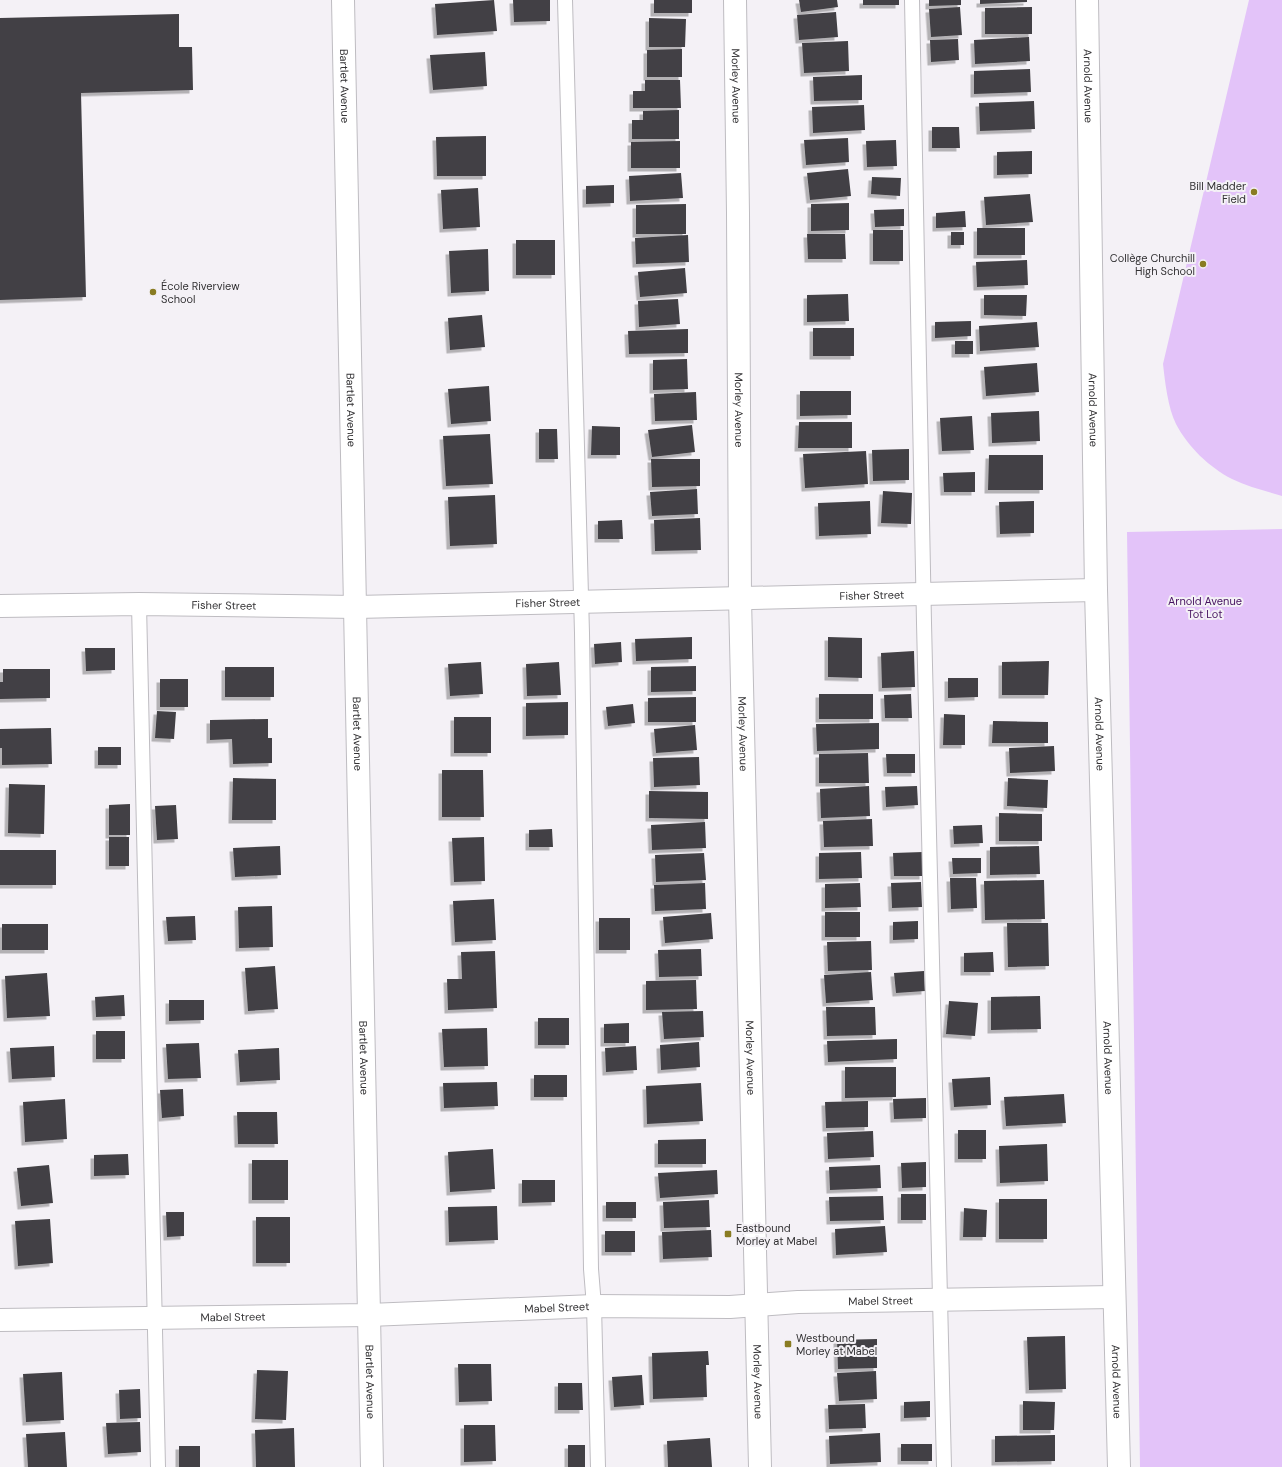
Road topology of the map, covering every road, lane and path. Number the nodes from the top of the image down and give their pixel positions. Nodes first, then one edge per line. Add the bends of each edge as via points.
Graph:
1 (343, 0) edge
2 (565, 0) edge
3 (735, 0) edge
4 (912, 0) edge
5 (1087, 0) edge
6 (1096, 590) junction
7 (924, 594) junction
8 (740, 598) junction
9 (582, 601) junction
10 (139, 604) junction
11 (0, 606) edge
12 (356, 607) junction
13 (1114, 1297) junction
14 (940, 1300) junction
15 (756, 1305) junction
16 (594, 1306) junction
17 (369, 1315) junction
18 (156, 1317) junction
19 (0, 1320) edge
20 (158, 1467) edge
21 (372, 1467) edge
22 (598, 1467) edge
23 (760, 1467) edge
24 (944, 1467) edge
25 (1119, 1467) edge

1 - 12 street, Bartlet Avenue
2 - 9 lane
3 - 8 street, Morley Avenue
4 - 7 lane
5 - 6 street, Arnold Avenue
6 - 7 street, Fisher Street
6 - 13 street, Arnold Avenue
7 - 8 street, Fisher Street
7 - 14 lane
8 - 9 street, Fisher Street
8 - 15 street, Morley Avenue
9 - 12 street, Fisher Street
9 - 16 lane via 591,1269
10 - 11 street, Fisher Street
10 - 12 street, Fisher Street
10 - 18 lane
12 - 17 street, Bartlet Avenue
13 - 14 street, Mabel Street
13 - 25 street, Arnold Avenue
14 - 15 street, Mabel Street
14 - 24 lane
15 - 16 street, Mabel Street
15 - 23 street, Morley Avenue
16 - 17 street, Mabel Street
16 - 22 lane
17 - 18 street, Mabel Street
17 - 21 street, Bartlet Avenue
18 - 19 street, Mabel Street
18 - 20 lane

